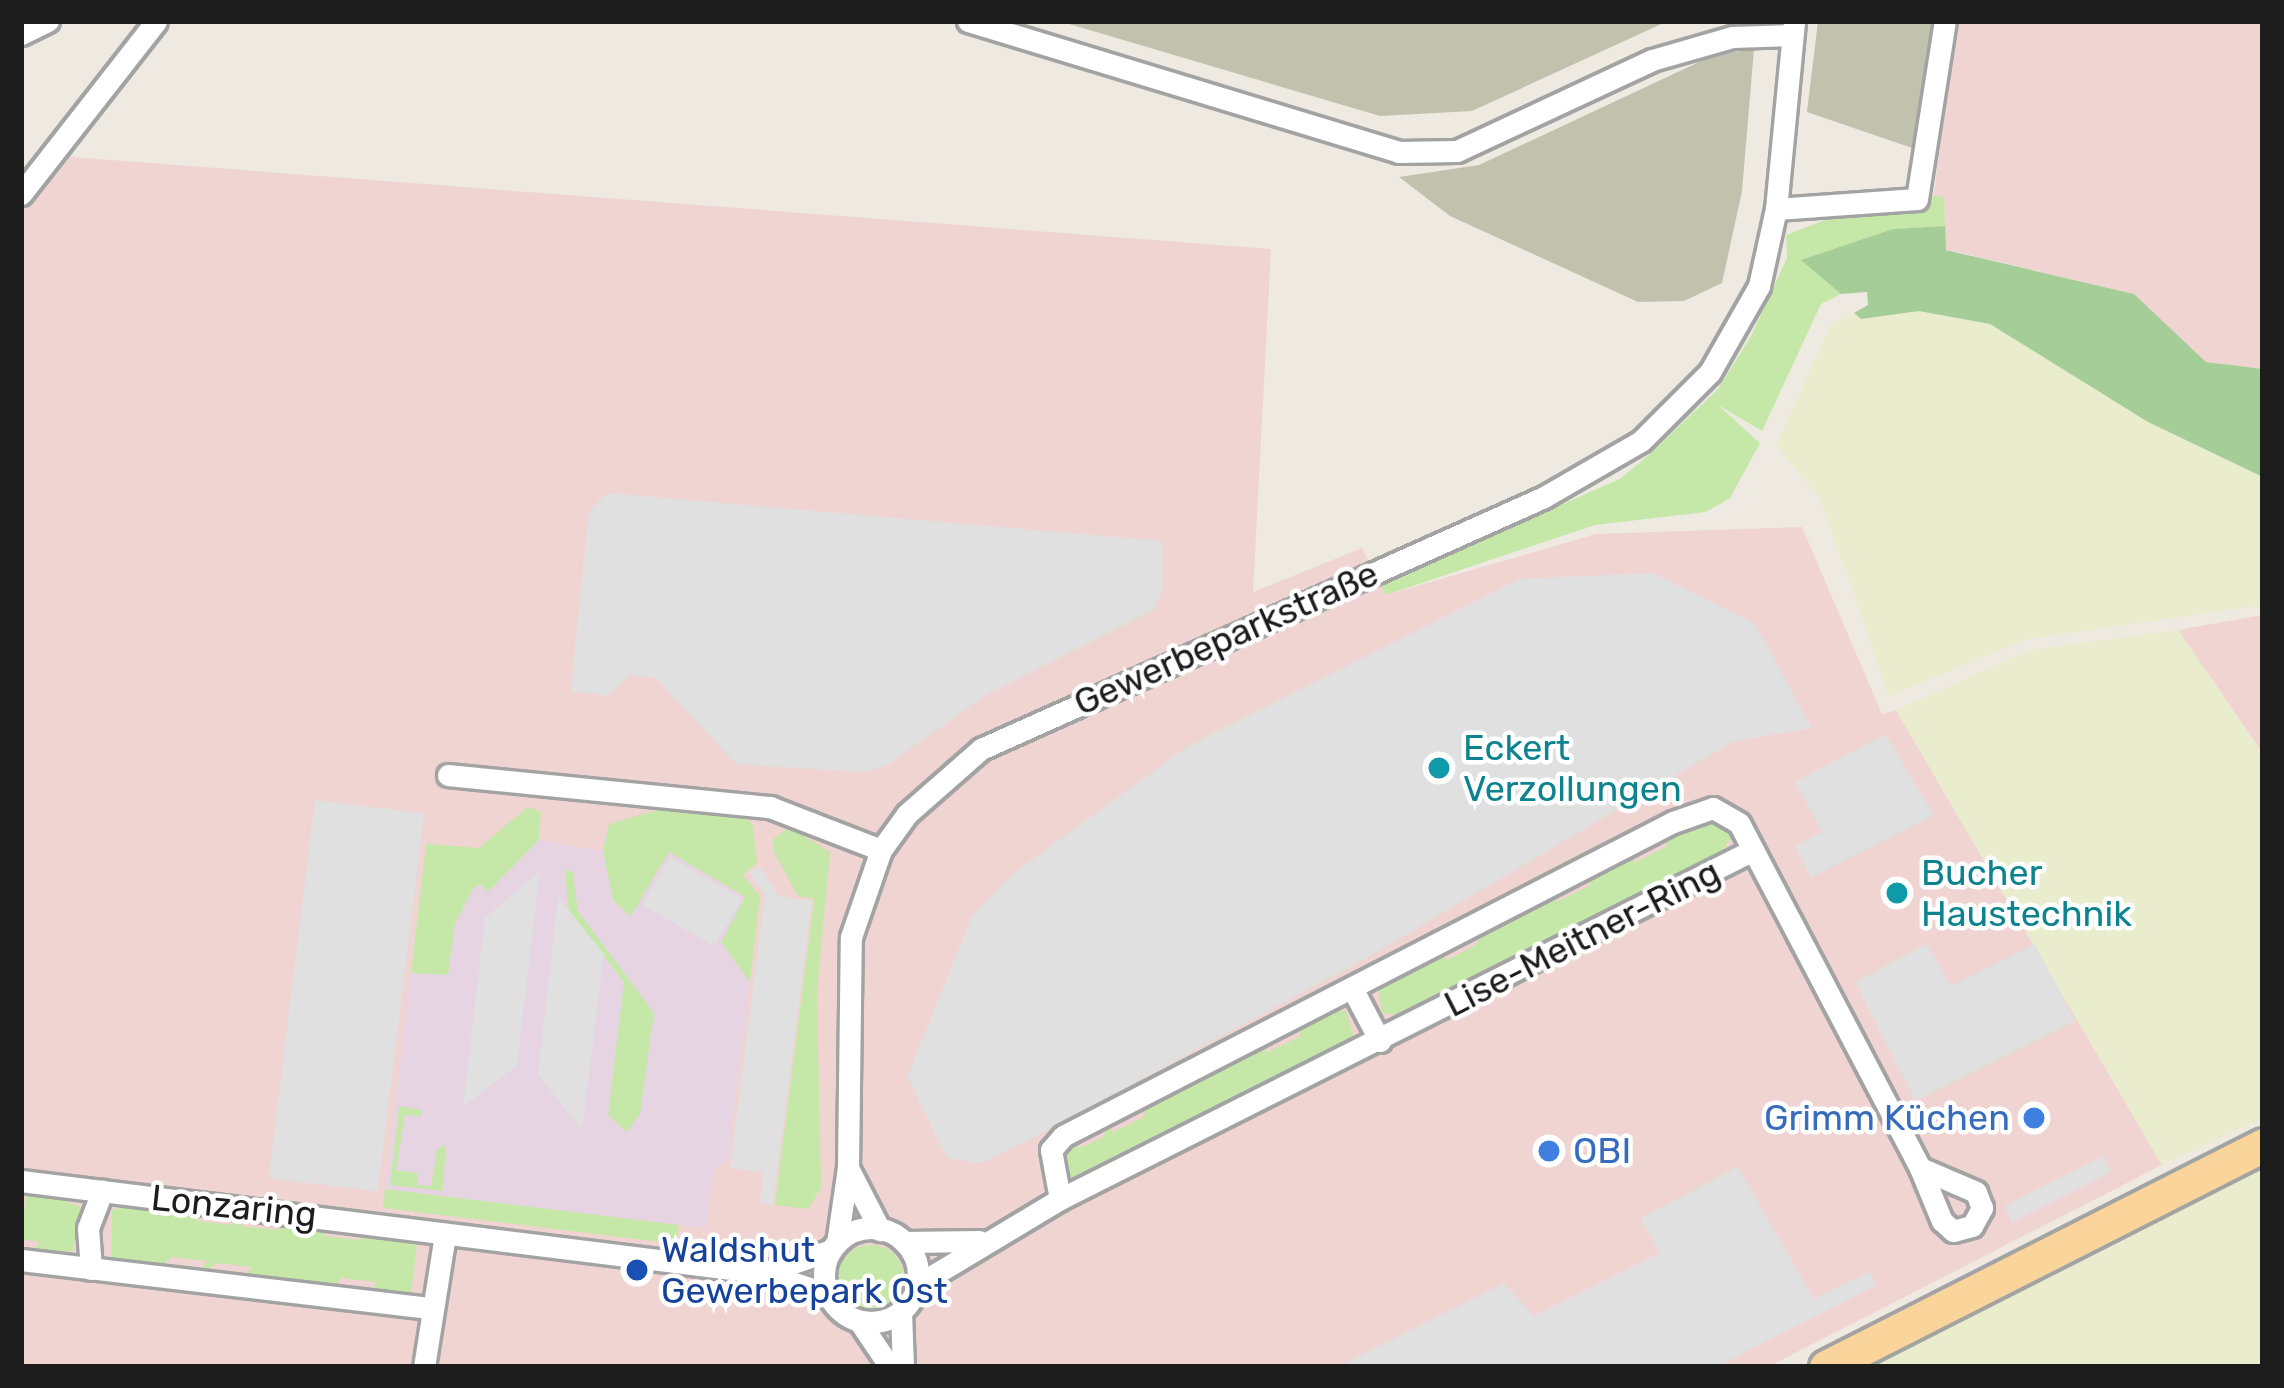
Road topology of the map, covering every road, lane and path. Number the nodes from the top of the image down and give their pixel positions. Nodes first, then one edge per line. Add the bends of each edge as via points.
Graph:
1 (48, 21) edge
2 (156, 21) edge
3 (968, 21) edge
4 (1945, 21) edge
5 (1793, 28) edge
6 (21, 34) edge
7 (21, 194) edge
8 (1776, 209) junction
9 (448, 775) dead end
10 (881, 850) junction
11 (1753, 850) junction
12 (1352, 988) junction
13 (1380, 1041) junction
14 (2263, 1145) edge
15 (848, 1168) junction
16 (1920, 1168) dead end
17 (21, 1181) edge
18 (102, 1191) junction
19 (1060, 1199) junction
20 (880, 1229) junction
21 (446, 1235) junction
22 (980, 1240) junction
23 (904, 1242) junction
24 (834, 1247) junction
25 (21, 1260) edge
26 (92, 1268) junction
27 (764, 1273) junction
28 (917, 1285) junction
29 (827, 1294) junction
30 (429, 1308) junction
31 (901, 1311) junction
32 (859, 1321) junction
33 (424, 1367) edge
34 (890, 1367) edge
35 (903, 1367) edge
36 (1826, 1367) edge

1 - 6 street
2 - 7 street
3 - 5 street via 1397,152 1457,151 1652,60
4 - 8 street via 1916,200
5 - 8 street, Gewerbeparkstraße
8 - 10 street, Gewerbeparkstraße via 1759,286 1739,329 1710,372 1641,441 1544,497 981,749 943,777
9 - 10 street via 770,807
10 - 15 street, Gewerbeparkstraße via 860,896 846,980
11 - 12 street, Lise-Meitner-Ring via 1732,813 1713,808
11 - 13 street, Lise-Meitner-Ring
11 - 16 street
12 - 13 street
12 - 19 street, Lise-Meitner-Ring via 1063,1136 1050,1164
13 - 19 street, Lise-Meitner-Ring
14 - 36 main road
15 - 20 street, Gewerbeparkstraße
15 - 24 street, Gewerbeparkstraße
17 - 18 street, Lonzaring
18 - 21 street, Lonzaring
18 - 26 street via 88,1228
19 - 22 street, Lise-Meitner-Ring
20 - 23 street
20 - 24 street
21 - 27 street, Lonzaring
21 - 30 street
22 - 23 street, Lise-Meitner-Ring
22 - 28 street, Lise-Meitner-Ring
23 - 28 street
24 - 27 street
24 - 29 street, Gewerbeparkstraße
25 - 26 street
26 - 30 street
27 - 29 street
28 - 31 street
29 - 32 street
30 - 33 street
31 - 32 street
31 - 35 street
32 - 34 street

